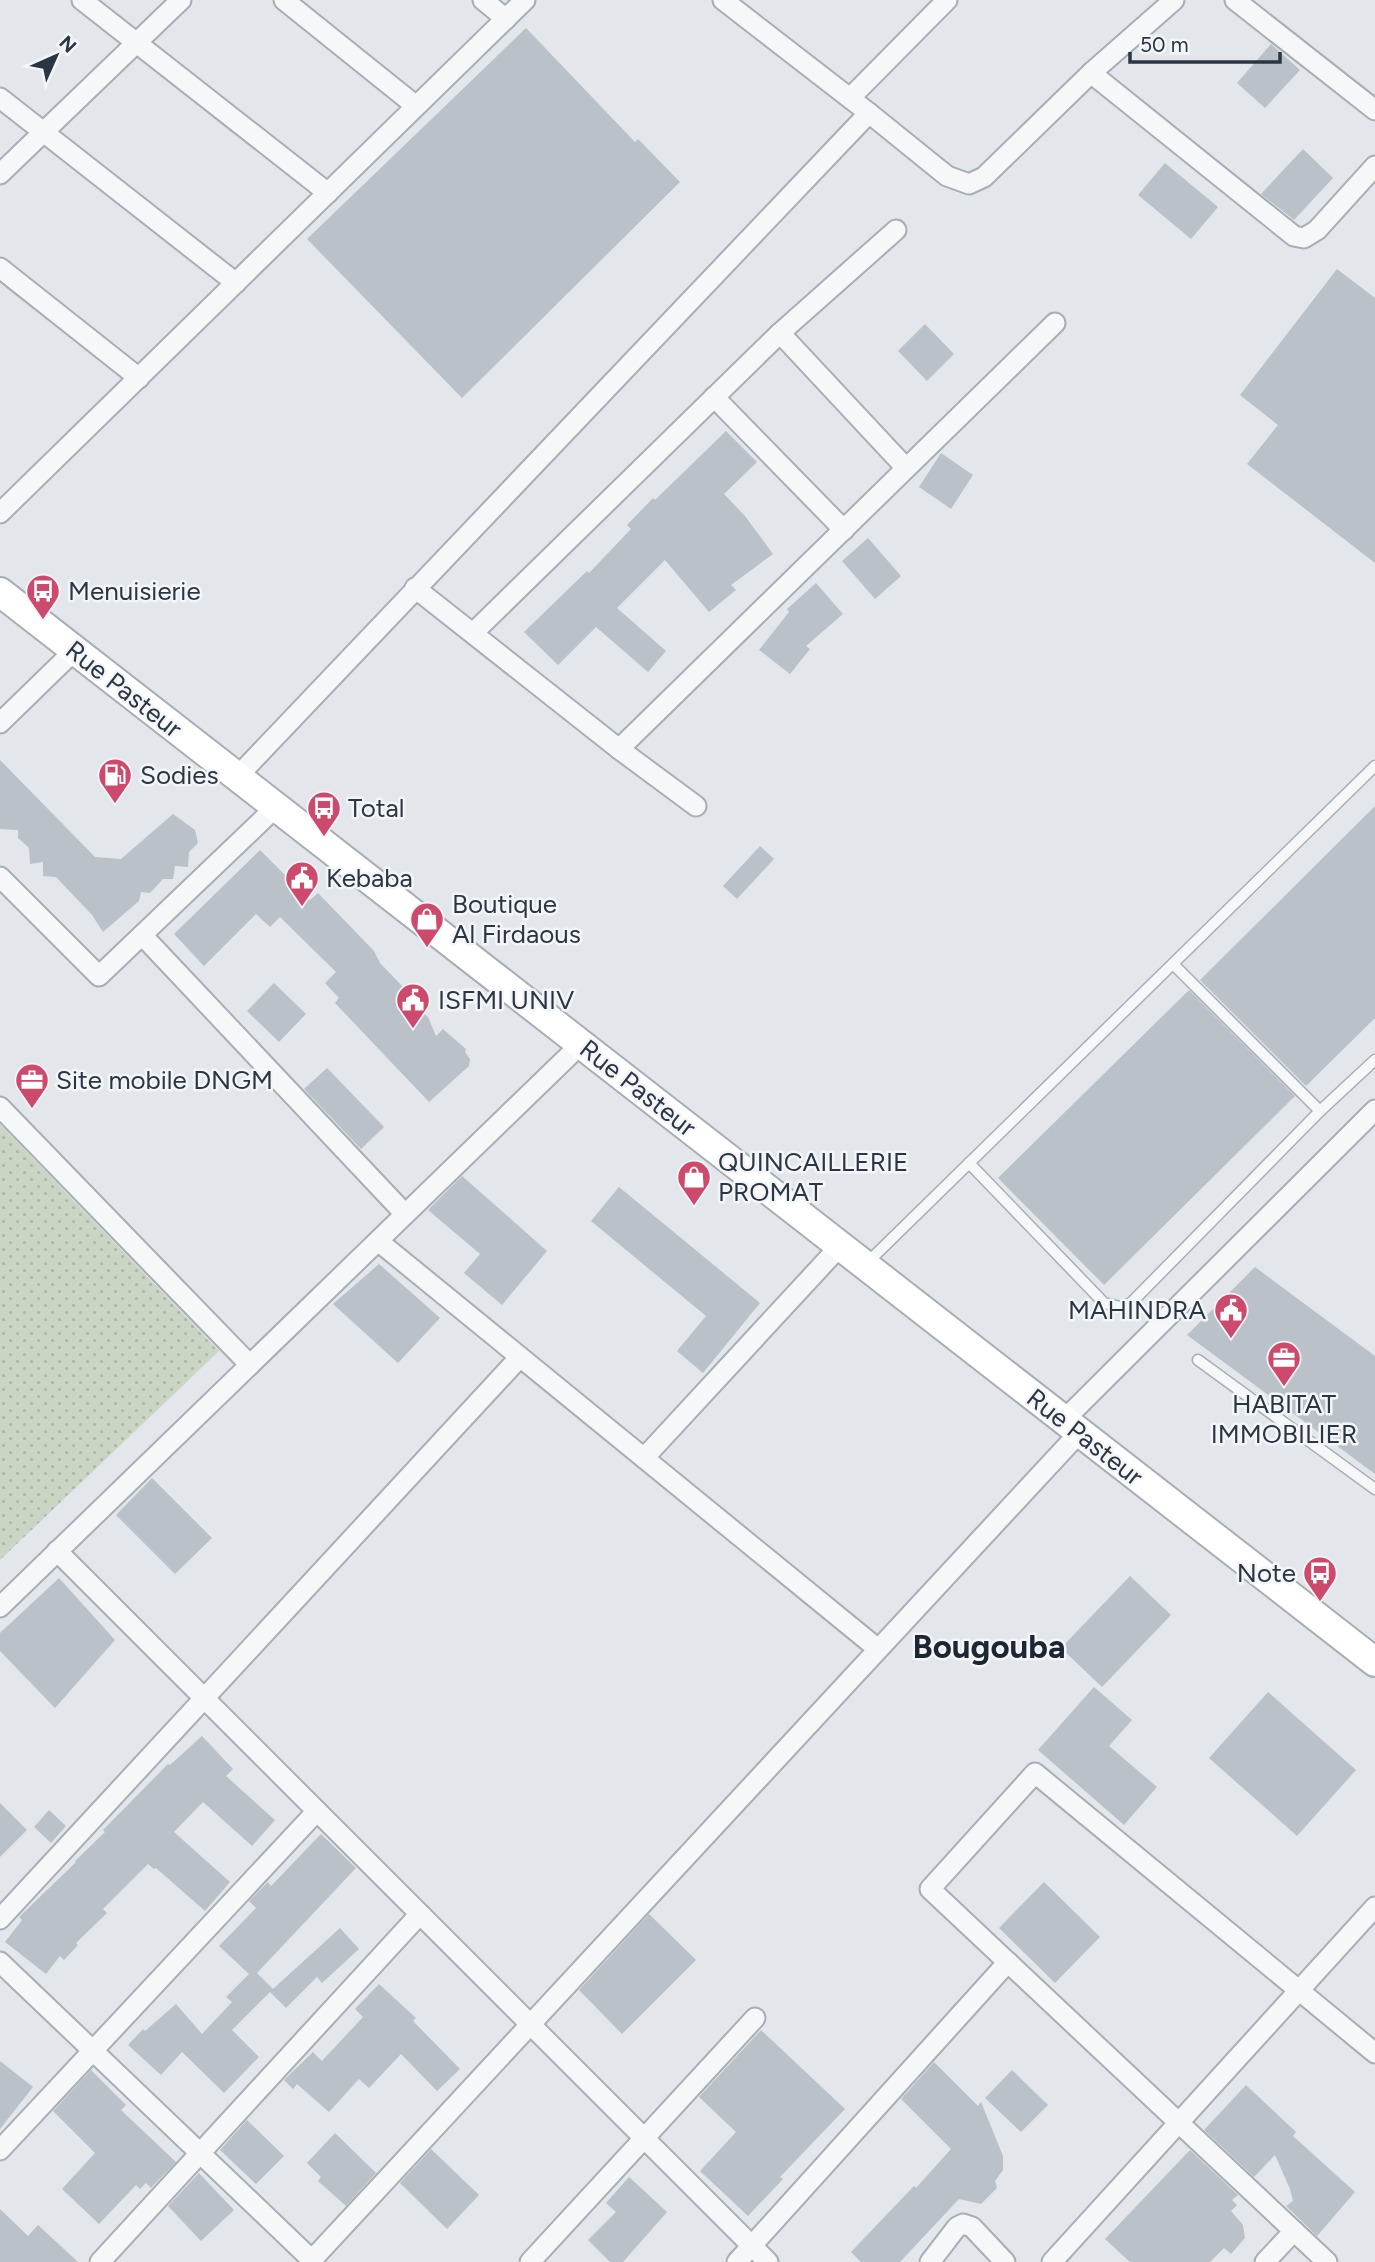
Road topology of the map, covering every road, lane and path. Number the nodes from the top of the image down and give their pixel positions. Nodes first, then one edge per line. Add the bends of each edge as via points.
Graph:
1 (82, 0) edge
2 (181, 0) edge
3 (285, 0) edge
4 (483, 0) edge
5 (525, 0) edge
6 (723, 0) edge
7 (947, 0) edge
8 (1174, 0) edge
9 (1235, 0) edge
10 (506, 19) junction
11 (136, 43) junction
12 (1091, 73) junction
13 (0, 98) edge
14 (850, 99) junction
15 (416, 106) junction
16 (1375, 110) edge
17 (869, 113) junction
18 (44, 132) junction
19 (1375, 166) edge
20 (0, 174) edge
21 (328, 193) junction
22 (896, 230) dead end
23 (0, 268) edge
24 (236, 283) junction
25 (1055, 323) dead end
26 (780, 333) junction
27 (139, 378) junction
28 (714, 397) junction
29 (906, 468) junction
30 (0, 513) edge
31 (844, 530) junction
32 (415, 588) junction
33 (0, 592) edge
34 (472, 633) junction
35 (75, 650) junction
36 (0, 723) edge
37 (619, 749) junction
38 (1375, 766) edge
39 (237, 777) junction
40 (696, 806) dead end
41 (276, 807) junction
42 (0, 877) edge
43 (142, 935) junction
44 (1172, 964) junction
45 (581, 1044) junction
46 (1375, 1060) edge
47 (0, 1107) edge
48 (1375, 1110) edge
49 (1320, 1111) junction
50 (969, 1163) junction
51 (405, 1214) junction
52 (378, 1241) junction
53 (840, 1246) junction
54 (865, 1265) junction
55 (520, 1357) junction
56 (1198, 1360) dead end
57 (250, 1365) junction
58 (1072, 1426) junction
59 (644, 1458) junction
60 (1375, 1489) edge
61 (57, 1551) junction
62 (0, 1607) edge
63 (878, 1649) junction
64 (1375, 1662) edge
65 (204, 1698) junction
66 (317, 1811) junction
67 (1375, 1907) edge
68 (420, 1914) junction
69 (0, 1919) edge
70 (0, 1962) edge
71 (1008, 1962) junction
72 (1299, 1991) junction
73 (755, 2018) dead end
74 (530, 2024) junction
75 (93, 2050) junction
76 (1375, 2053) edge
77 (1179, 2122) junction
78 (644, 2138) junction
79 (0, 2150) edge
80 (200, 2153) junction
81 (1294, 2231) junction
82 (752, 2246) junction
83 (312, 2261) edge
84 (100, 2262) edge
85 (530, 2262) edge
86 (737, 2262) edge
87 (768, 2262) edge
88 (930, 2262) edge
89 (1005, 2262) edge
90 (1052, 2262) edge
91 (1265, 2262) edge
92 (1327, 2262) edge

1 - 11 street
2 - 11 street
3 - 15 street
4 - 10 street
5 - 10 street
6 - 14 street
7 - 14 street
8 - 12 street
9 - 16 street
10 - 15 street
11 - 18 street
11 - 21 street
12 - 17 street via 984,177 969,184 947,176
12 - 19 street via 1294,236 1317,230
13 - 18 street
14 - 17 street
15 - 21 street
17 - 32 street
18 - 20 street
18 - 24 street
21 - 24 street
22 - 26 street
23 - 27 street
24 - 27 street
25 - 29 street
26 - 28 street
26 - 29 street
27 - 30 street
28 - 31 street
28 - 34 street
29 - 31 street
31 - 37 street
32 - 34 street
32 - 39 street
33 - 35 main road, Rue Pasteur
34 - 37 street
35 - 36 street
35 - 39 main road, Rue Pasteur
37 - 40 street
38 - 44 lane
39 - 41 main road, Rue Pasteur
41 - 43 street
41 - 45 main road, Rue Pasteur
42 - 43 street via 99,976
43 - 51 street
44 - 49 lane
44 - 50 lane
45 - 51 street
45 - 53 main road, Rue Pasteur
46 - 49 lane
47 - 57 street
48 - 58 street
49 - 50 lane via 1131,1303 1120,1307 1104,1303
50 - 54 lane
51 - 52 street
52 - 55 street
52 - 57 street
53 - 54 main road, Rue Pasteur
53 - 59 street
54 - 58 main road, Rue Pasteur
55 - 59 street
55 - 65 street
56 - 60 lane
57 - 61 street
58 - 63 street
58 - 64 main road, Rue Pasteur
59 - 63 street
61 - 62 street
61 - 65 street
63 - 74 street
65 - 66 street
65 - 69 street
66 - 68 street
66 - 75 street
67 - 72 street
68 - 74 street
68 - 80 street
70 - 75 street
71 - 72 street via 930,1889 1035,1773
71 - 77 street
71 - 82 street
72 - 76 street
72 - 77 street
73 - 78 street
74 - 78 street
74 - 83 street
75 - 79 street
75 - 80 street
77 - 81 street
77 - 90 street
78 - 82 street
78 - 85 street
80 - 83 street
80 - 84 street
81 - 91 street
81 - 92 street
82 - 86 street
82 - 87 street
88 - 89 street via 963,2224 972,2227

